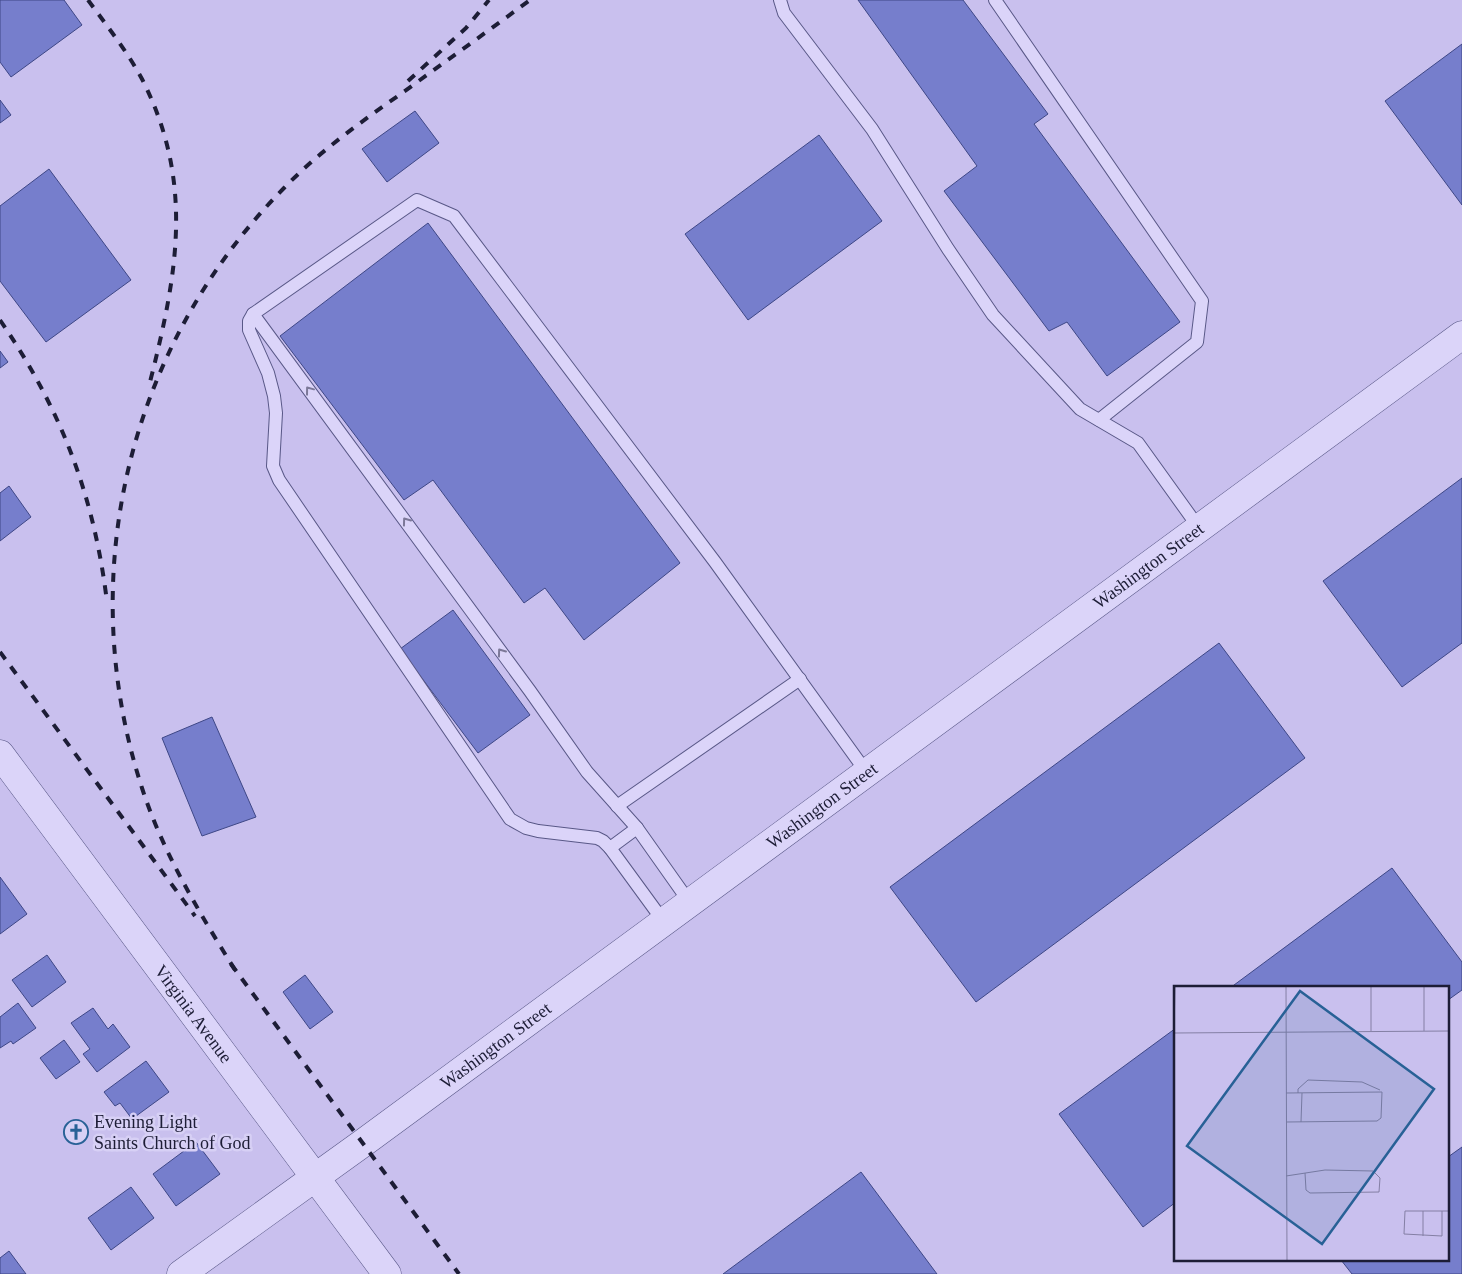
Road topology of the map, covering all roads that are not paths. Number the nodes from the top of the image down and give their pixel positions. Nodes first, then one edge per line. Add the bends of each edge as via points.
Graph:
1 (780, 0) edge
2 (995, 0) edge
3 (253, 314) junction
4 (1462, 335) edge
5 (1099, 420) junction
6 (1199, 528) junction
7 (800, 679) junction
8 (0, 754) edge
9 (867, 773) junction
10 (617, 806) junction
11 (637, 828) junction
12 (610, 848) junction
13 (690, 903) junction
14 (664, 922) junction
15 (316, 1178) junction
16 (181, 1274) edge
17 (387, 1274) edge

1 - 5 lane via 784,12 872,129 993,315 1080,409
2 - 5 lane via 1202,301 1197,342
3 - 7 lane via 417,200 454,216
10 -> 3 lane via 587,772
3 - 12 lane via 249,330 268,372 274,396 273,466 279,480 510,820 538,831 596,838
4 - 6 street, Washington Street
5 - 6 lane via 1138,444
6 - 9 street, Washington Street
7 - 9 lane
7 - 10 lane
8 - 15 street, Virginia Avenue
9 - 13 street, Washington Street
10 - 11 lane
11 - 12 lane
11 - 13 lane
12 - 14 lane
13 - 14 street, Washington Street
14 - 15 street, Washington Street
15 - 16 street, Washington Street
15 - 17 street, Virginia Avenue

